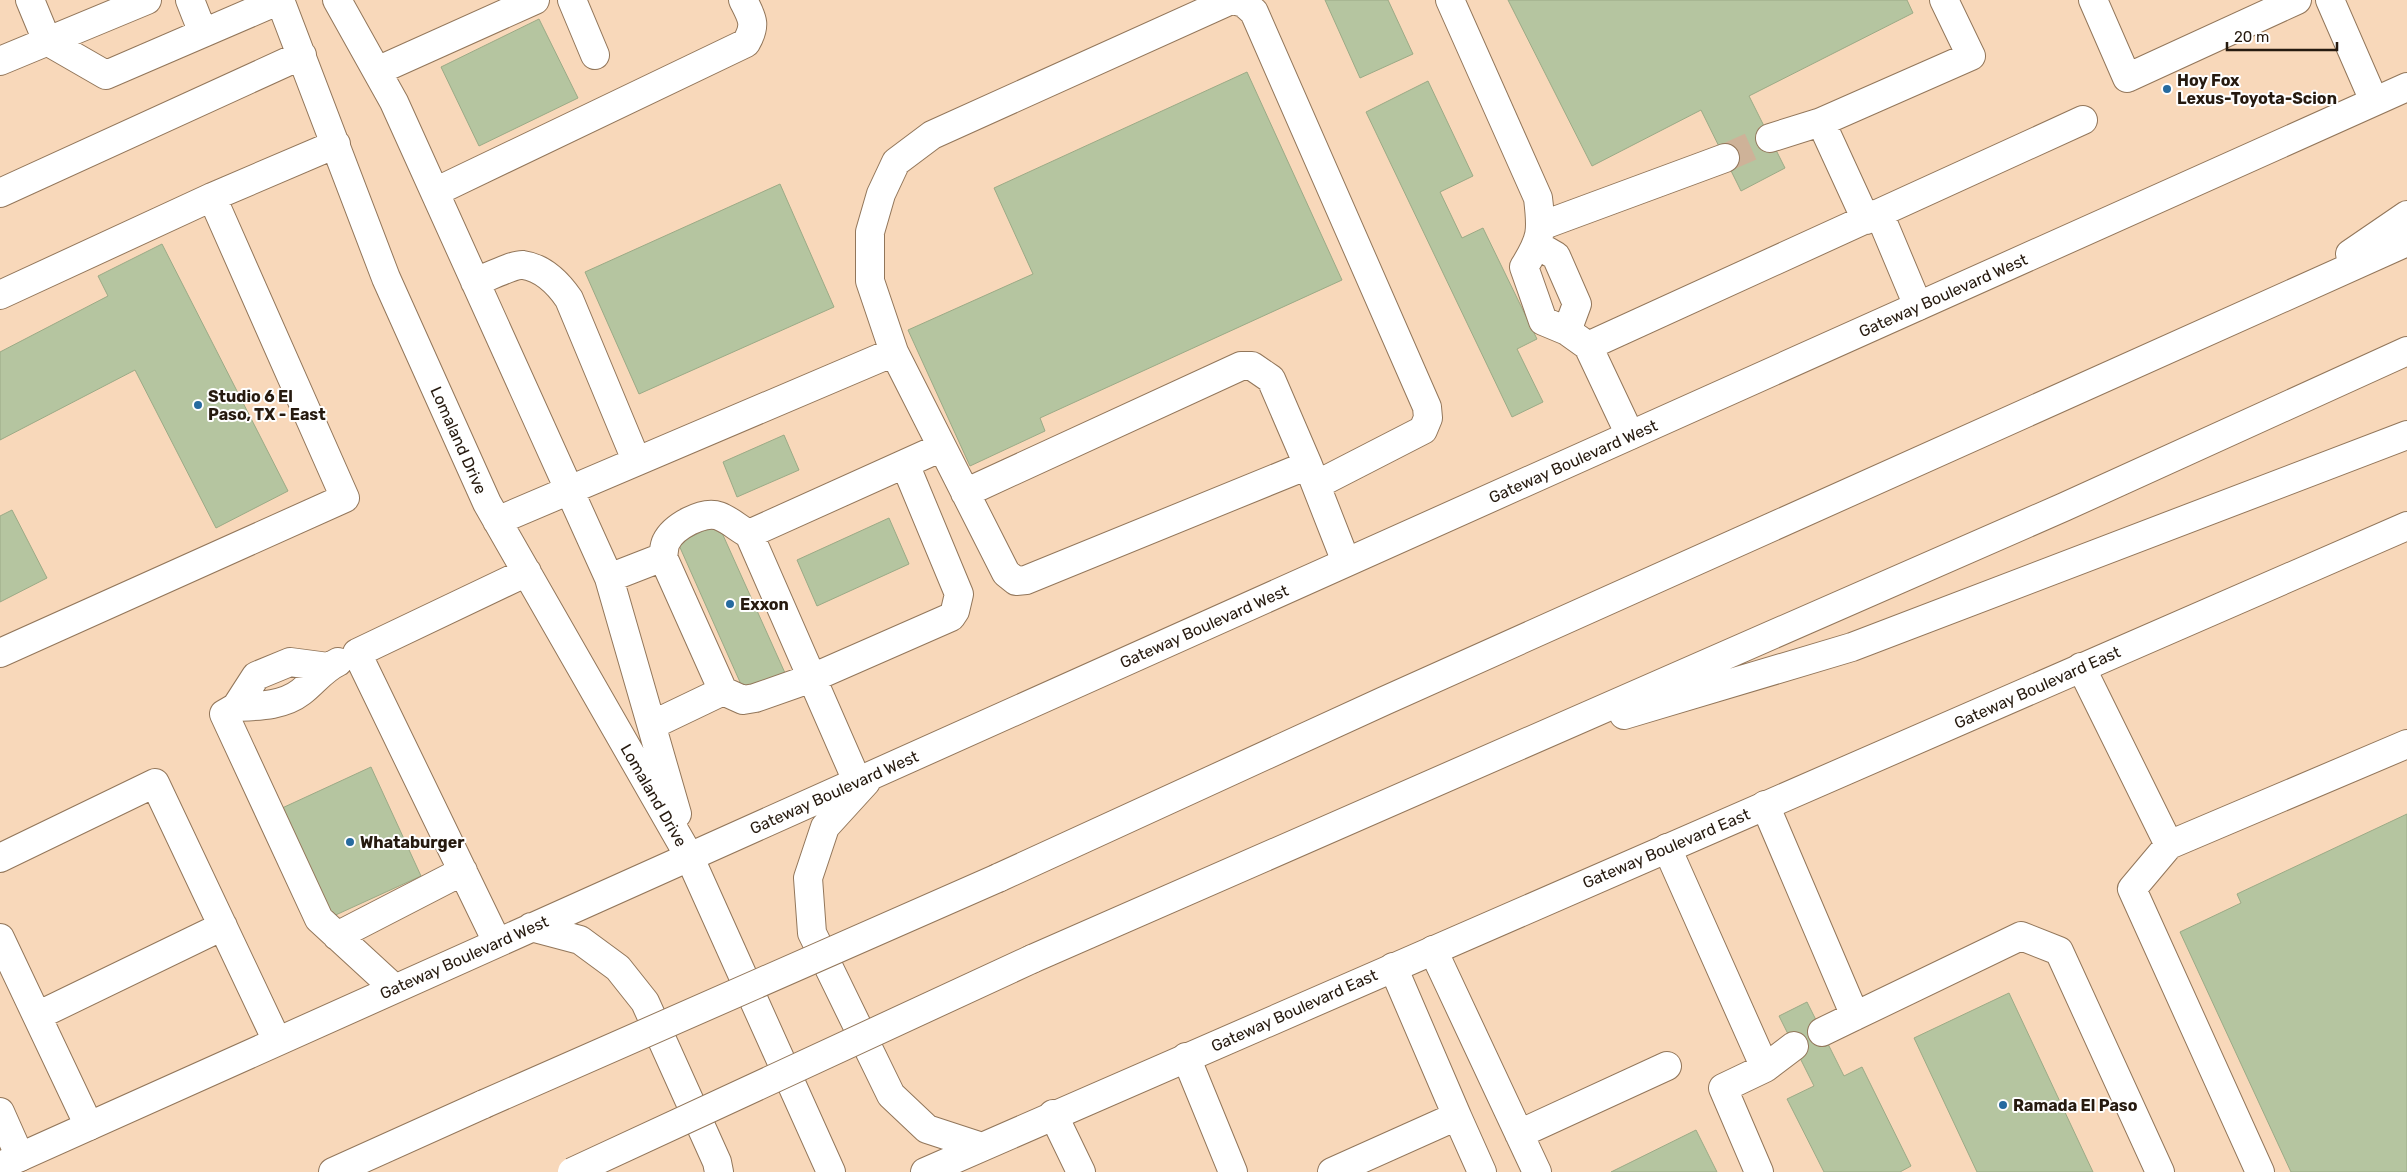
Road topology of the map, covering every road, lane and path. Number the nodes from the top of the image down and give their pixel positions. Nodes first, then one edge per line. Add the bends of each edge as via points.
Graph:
1 (30, 0) edge
2 (147, 0) edge
3 (190, 0) edge
4 (280, 0) edge
5 (337, 0) edge
6 (534, 0) edge
7 (572, 0) edge
8 (744, 0) edge
9 (1232, 0) edge
10 (1450, 0) edge
11 (1944, 0) edge
12 (2093, 0) edge
13 (2297, 0) edge
14 (2330, 0) edge
15 (480, 11) edge
16 (204, 33) junction
17 (47, 41) junction
18 (302, 55) junction
19 (595, 55) dead end
20 (0, 61) edge
21 (377, 71) junction
22 (2407, 87) edge
23 (2374, 101) junction
24 (2083, 120) dead end
25 (1821, 122) junction
26 (1770, 138) tunnel mouth
27 (336, 144) junction
28 (1725, 158) tunnel mouth
29 (435, 192) junction
30 (0, 194) edge
31 (212, 196) junction
32 (2407, 215) edge
33 (1872, 217) junction
34 (1539, 235) junction
35 (2407, 242) edge
36 (475, 282) junction
37 (2294, 293) junction
38 (0, 295) edge
39 (1918, 306) junction
40 (1578, 338) junction
41 (2407, 351) edge
42 (894, 352) junction
43 (1630, 435) junction
44 (2407, 435) edge
45 (942, 447) junction
46 (636, 460) junction
47 (905, 464) junction
48 (1312, 475) junction
49 (569, 489) junction
50 (966, 493) junction
51 (497, 520) junction
52 (2407, 526) edge
53 (749, 534) junction
54 (663, 557) junction
55 (1346, 562) junction
56 (527, 572) junction
57 (609, 578) junction
58 (0, 653) edge
59 (357, 653) junction
60 (2081, 667) junction
61 (812, 678) junction
62 (723, 691) junction
63 (652, 725) junction
64 (2407, 744) edge
65 (1506, 751) junction
66 (864, 778) junction
67 (1765, 805) junction
68 (2169, 845) junction
69 (1667, 848) junction
70 (689, 856) junction
71 (0, 858) edge
72 (463, 872) junction
73 (223, 926) junction
74 (531, 927) junction
75 (337, 936) junction
76 (0, 938) edge
77 (497, 942) junction
78 (1433, 950) junction
79 (1394, 967) junction
80 (394, 988) junction
81 (37, 1016) junction
82 (1855, 1016) junction
83 (1822, 1032) dead end
84 (277, 1041) junction
85 (1794, 1046) dead end
86 (1186, 1057) junction
87 (1667, 1066) dead end
88 (1765, 1068) junction
89 (0, 1112) edge
90 (1053, 1114) junction
91 (1457, 1116) junction
92 (89, 1126) junction
93 (1519, 1134) junction
94 (982, 1147) junction
95 (10, 1161) edge
96 (333, 1172) edge
97 (572, 1172) edge
98 (719, 1172) edge
99 (831, 1172) edge
100 (925, 1172) edge
101 (1080, 1172) edge
102 (1233, 1172) edge
103 (1332, 1172) edge
104 (1482, 1172) edge
105 (1537, 1172) edge
106 (1759, 1172) edge
107 (2160, 1172) edge
108 (2260, 1172) edge

1 - 17 main road
2 - 17 main road
3 - 16 main road
4 - 16 main road
4 - 18 main road, Lomaland Drive
5 - 21 main road, Lomaland Drive
6 - 15 main road
7 - 19 main road
8 - 29 main road via 753,31 746,43
9 - 42 main road via 932,134 896,162 880,194 870,232 870,281
9 - 48 main road via 1244,3 1254,12 1427,406 1428,418 1423,430
10 - 34 main road via 1538,198
11 - 25 main road via 1971,56
12 - 13 main road via 2127,78
14 - 23 main road
15 - 21 main road
16 - 17 main road via 106,75
17 - 20 main road
18 - 27 main road, Lomaland Drive
18 - 30 main road
21 - 29 main road, Lomaland Drive
22 - 23 main road, Gateway Boulevard West
23 - 39 main road, Gateway Boulevard West
24 - 33 main road
25 - 26 main road
25 - 33 main road
27 - 31 main road
27 - 51 main road, Lomaland Drive via 386,278
28 - 34 main road
29 - 36 main road, Lomaland Drive
31 - 38 main road
31 - 58 main road via 345,498
32 - 37 main road
33 - 39 main road
33 - 40 main road
34 - 40 main road via 1556,256 1577,304
34 - 40 main road via 1524,266 1543,321
35 - 37 main road
36 - 46 main road via 522,265 544,272 560,285 569,299
36 - 49 main road, Lomaland Drive
37 - 96 main road, bridge via 1375,705 998,878
39 - 43 main road, Gateway Boulevard West
40 - 43 main road
41 - 65 main road via 2064,507
42 - 45 main road
42 - 46 main road
43 - 55 main road, Gateway Boulevard West
44 - 65 main road via 1852,647
45 - 47 main road
45 - 50 main road
46 - 49 main road
47 - 53 main road
47 - 61 main road via 959,594 955,611 951,617
48 - 50 main road via 1016,581 1006,573
48 - 50 main road via 1271,379 1252,366 1241,366
48 - 55 main road
49 - 51 main road
49 - 57 main road, Lomaland Drive
51 - 56 main road, Lomaland Drive
52 - 60 main road, Gateway Boulevard East
53 - 54 main road via 725,519 710,515 685,524 672,533 665,543
53 - 61 main road
54 - 57 main road
54 - 62 main road
55 - 66 main road, Gateway Boulevard West
56 - 59 main road
56 - 70 main road, Lomaland Drive
57 - 63 main road, Lomaland Drive
59 - 72 main road
59 - 75 main road via 328,667 290,662 256,676 236,707 224,714 319,919
60 - 67 main road, Gateway Boulevard East
60 - 68 main road
61 - 62 main road via 744,700
61 - 66 main road
62 - 63 main road
63 - 70 main road, Lomaland Drive
64 - 68 main road
65 - 97 main road, bridge via 1032,959
66 - 70 main road, Gateway Boulevard West
66 - 94 main road via 825,827 808,878 812,933 891,1095 927,1129
67 - 69 main road, Gateway Boulevard East
67 - 82 main road
68 - 108 main road via 2132,889
69 - 78 main road, Gateway Boulevard East
69 - 88 main road
70 - 74 main road, Gateway Boulevard West
70 - 99 main road, Lomaland Drive
71 - 73 main road via 155,783
72 - 75 main road
72 - 77 main road
73 - 81 main road
73 - 84 main road
74 - 77 main road, Gateway Boulevard West
74 - 98 main road via 580,940 618,968 645,1002
75 - 80 main road
76 - 81 main road
77 - 80 main road, Gateway Boulevard West
78 - 79 main road, Gateway Boulevard East
78 - 93 main road
79 - 86 main road, Gateway Boulevard East
79 - 91 main road
80 - 84 main road, Gateway Boulevard West
81 - 92 main road
82 - 83 main road
82 - 107 main road via 2021,936 2059,951
84 - 92 main road, Gateway Boulevard West
85 - 88 main road
86 - 90 main road, Gateway Boulevard East
86 - 102 main road
87 - 93 main road
88 - 106 main road via 1723,1088
89 - 95 main road
90 - 94 main road, Gateway Boulevard East
90 - 101 main road
91 - 103 main road
91 - 104 main road
92 - 95 main road, Gateway Boulevard West
93 - 105 main road
94 - 100 main road, Gateway Boulevard East

